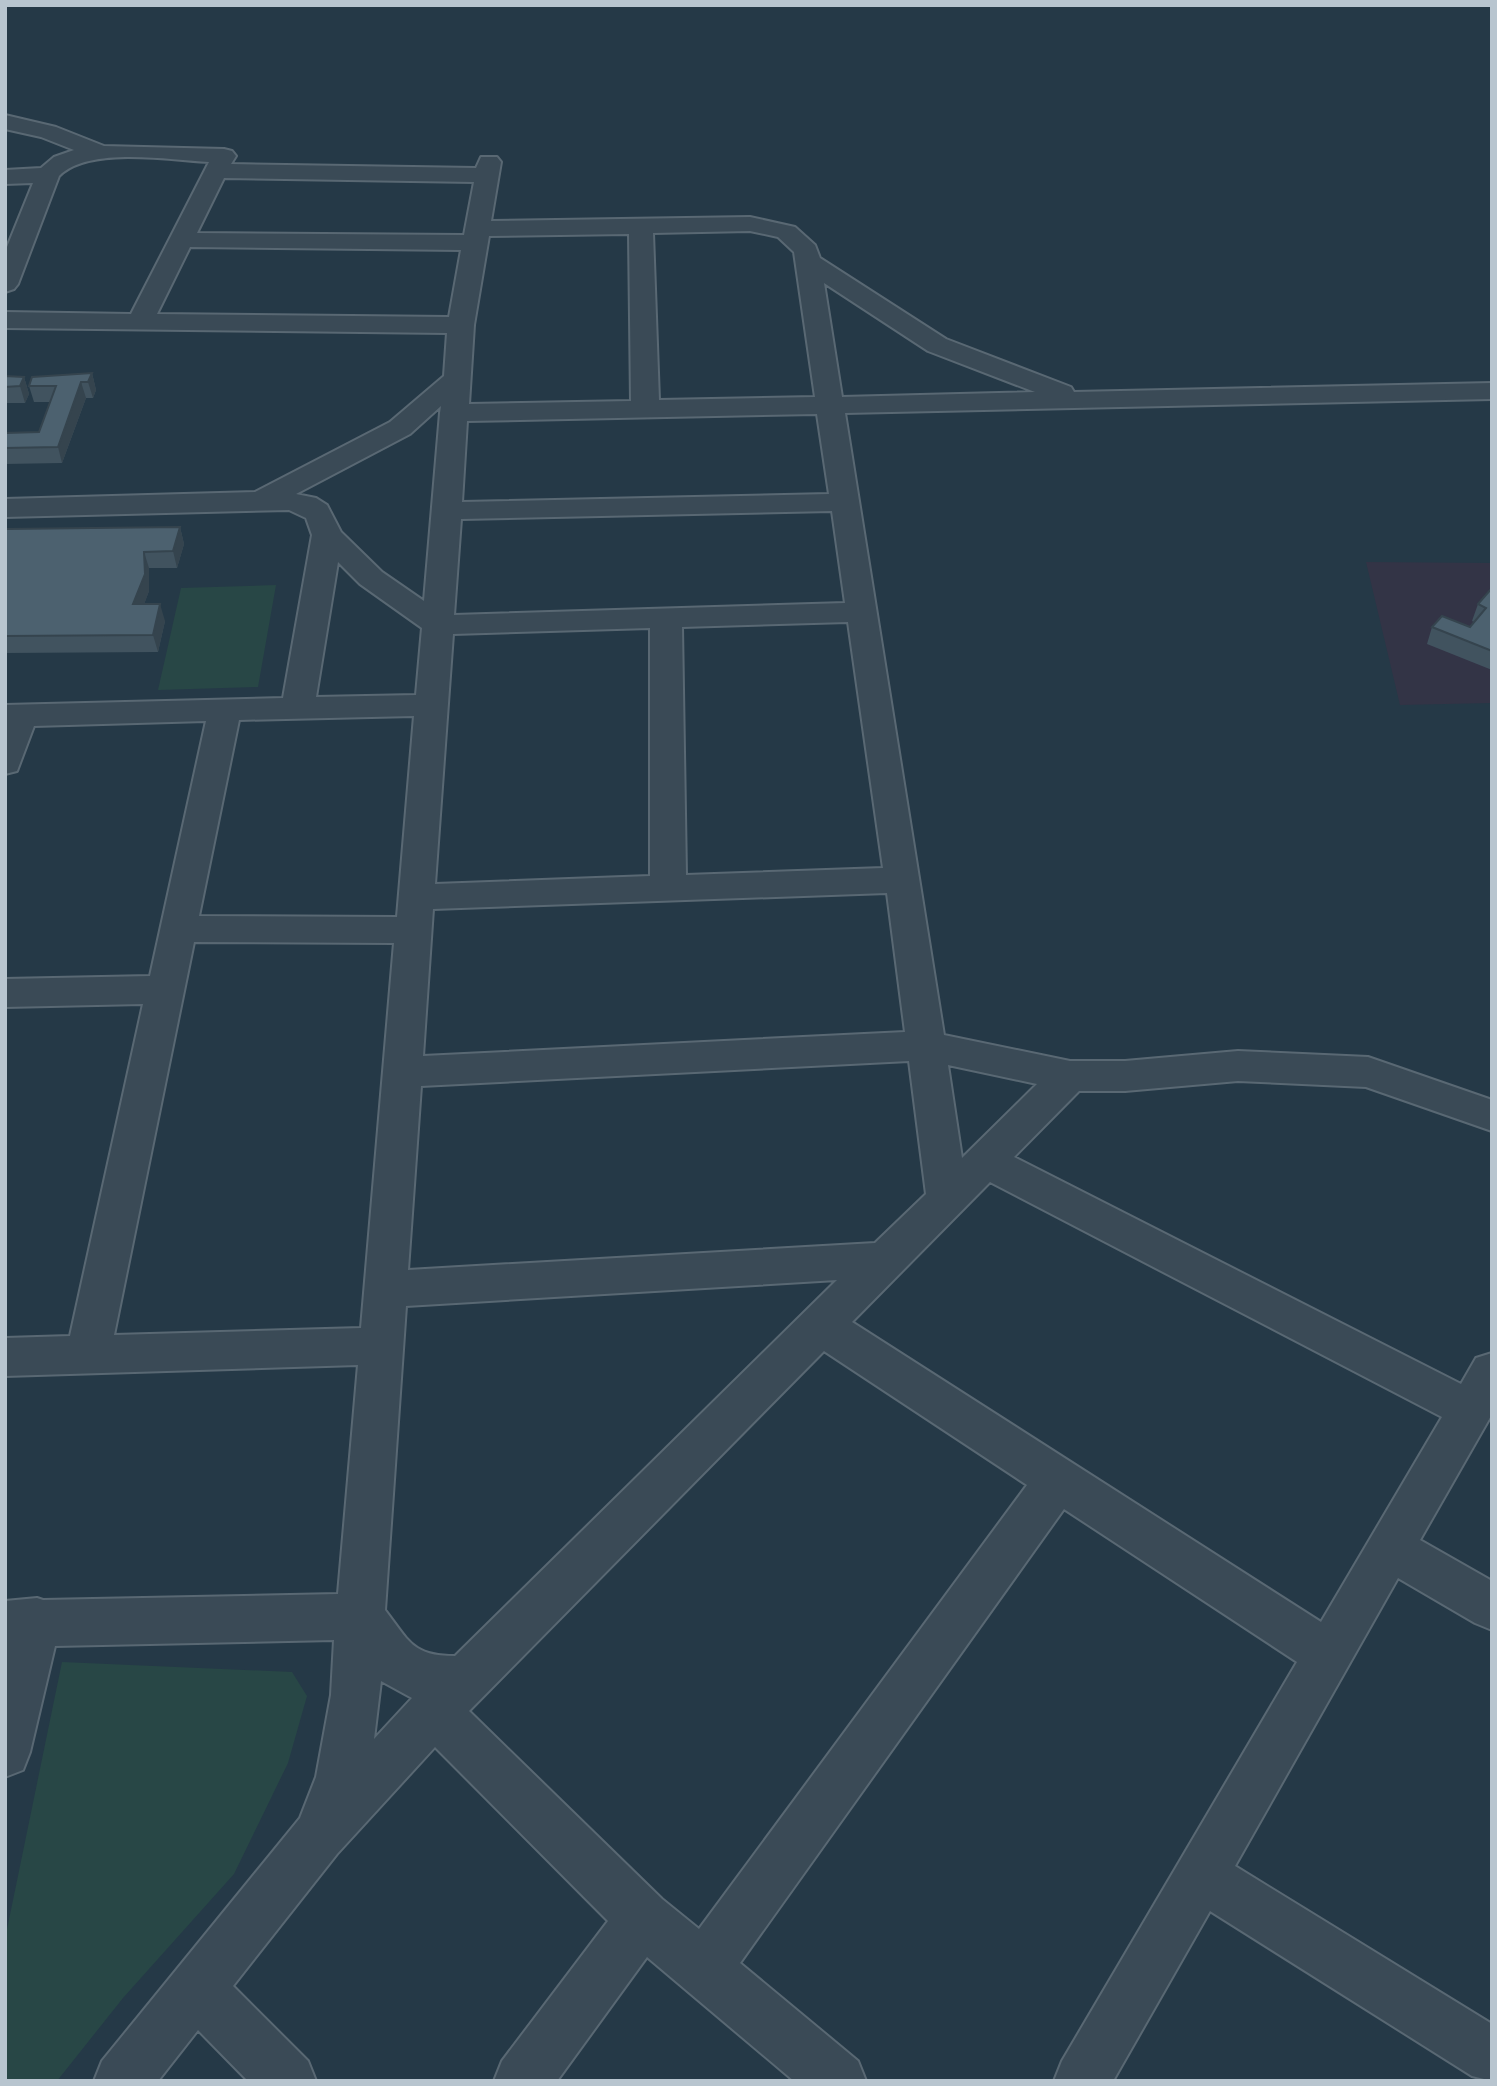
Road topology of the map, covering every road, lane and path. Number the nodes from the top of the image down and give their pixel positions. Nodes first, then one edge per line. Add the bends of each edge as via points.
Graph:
1 (5, 122) edge
2 (102, 153) junction
3 (216, 171) junction
4 (48, 175) junction
5 (5, 177) edge
6 (37, 207) junction
7 (5, 208) edge
8 (641, 226) junction
9 (476, 236) junction
10 (182, 240) junction
11 (808, 262) junction
12 (5, 284) edge
13 (5, 320) edge
14 (140, 321) junction
15 (461, 325) junction
16 (457, 378) junction
17 (1492, 391) edge
18 (1079, 400) junction
19 (832, 405) junction
20 (645, 409) junction
21 (454, 413) junction
22 (262, 500) junction
23 (846, 502) junction
24 (5, 508) edge
25 (447, 511) junction
26 (327, 535) junction
27 (863, 612) junction
28 (666, 618) junction
29 (438, 625) junction
30 (431, 705) junction
31 (298, 708) junction
32 (225, 710) junction
33 (13, 716) edge
34 (5, 763) edge
35 (903, 880) junction
36 (668, 888) junction
37 (415, 914) junction
38 (178, 929) junction
39 (166, 990) junction
40 (5, 993) edge
41 (925, 1046) junction
42 (402, 1072) junction
43 (1070, 1076) junction
44 (1492, 1116) edge
45 (985, 1161) junction
46 (947, 1200) junction
47 (886, 1260) junction
48 (385, 1289) junction
49 (820, 1325) junction
50 (381, 1346) junction
51 (88, 1354) junction
52 (5, 1357) edge
53 (1481, 1391) edge
54 (1058, 1480) junction
55 (1390, 1548) junction
56 (1492, 1608) edge
57 (360, 1617) junction
58 (21, 1622) edge
59 (1329, 1655) junction
60 (449, 1695) junction
61 (5, 1752) edge
62 (318, 1836) junction
63 (1201, 1875) junction
64 (643, 1918) junction
65 (703, 1969) junction
66 (197, 1989) junction
67 (1492, 2056) edge
68 (122, 2081) edge
69 (288, 2081) edge
70 (522, 2081) edge
71 (838, 2081) edge
72 (1082, 2081) edge

1 - 2 street via 48,132
2 - 3 street via 224,156
2 - 4 street via 73,157 56,164
3 - 9 street via 487,168
3 - 10 street
4 - 5 street
4 - 6 street
6 - 7 street
6 - 12 street
8 - 9 street
8 - 11 street via 750,223 786,232 806,250
8 - 20 street
9 - 10 street
9 - 15 street
10 - 14 street
11 - 18 street via 937,345
11 - 19 street
13 - 14 street
14 - 15 street
15 - 16 street
16 - 21 street
16 - 22 street via 400,428
17 - 18 street
18 - 19 street
19 - 20 street
19 - 23 street
20 - 21 street
21 - 25 street
22 - 24 street
22 - 26 street via 305,503 322,516
23 - 25 street
23 - 27 street
25 - 29 street
26 - 29 street via 371,578
26 - 31 street
27 - 28 street
27 - 35 street
28 - 29 street
28 - 36 street
29 - 30 street
30 - 31 street
30 - 37 street
31 - 32 street
32 - 33 street
32 - 38 street
33 - 34 street
35 - 36 street
35 - 41 street
36 - 37 street
37 - 38 street
37 - 42 street
38 - 39 street
39 - 40 street
39 - 51 street
41 - 42 street
41 - 43 street
41 - 46 street
42 - 48 street
43 - 44 street via 1238,1066 1368,1072
43 - 45 street
45 - 46 street
45 - 53 street
46 - 47 street
47 - 48 street
47 - 49 street
48 - 50 street
49 - 54 street
49 - 60 street
50 - 51 street
50 - 57 street
51 - 52 street
53 - 55 street
54 - 59 street
54 - 65 street
55 - 56 street
55 - 59 street
57 - 58 street
57 - 60 street via 395,1662
57 - 62 street via 356,1695 342,1777
58 - 61 street
59 - 63 street
60 - 62 street
60 - 64 street
62 - 66 street
63 - 67 street
63 - 72 street
64 - 65 street
64 - 70 street
65 - 71 street
66 - 68 street
66 - 69 street

